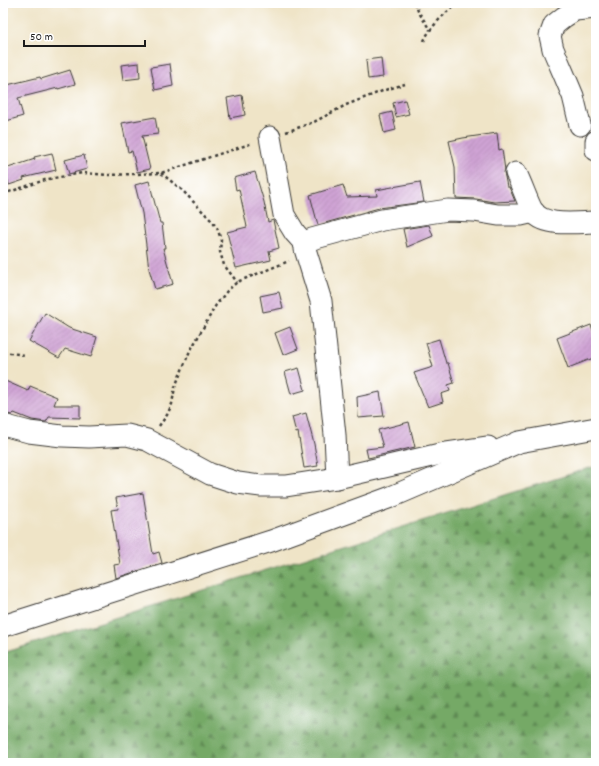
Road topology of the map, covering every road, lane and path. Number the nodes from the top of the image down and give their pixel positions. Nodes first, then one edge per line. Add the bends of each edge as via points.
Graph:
1 (415, 3) edge
2 (458, 3) edge
3 (596, 8) edge
4 (430, 30) junction
5 (424, 41) dead end
6 (405, 84) dead end
7 (580, 125) dead end
8 (270, 137) junction
9 (596, 142) edge
10 (596, 150) edge
11 (161, 173) junction
12 (516, 173) dead end
13 (3, 194) edge
14 (534, 212) junction
15 (596, 222) edge
16 (306, 249) junction
17 (237, 282) junction
18 (3, 352) edge
19 (25, 355) dead end
20 (3, 425) edge
21 (596, 428) edge
22 (147, 440) junction
23 (519, 442) junction
24 (337, 478) junction
25 (3, 626) edge

1 - 4 path
2 - 4 path
3 - 7 street via 575,10 554,25 550,36 573,96
4 - 5 path
6 - 8 path via 346,105 314,122
8 - 11 path
8 - 16 street via 284,215
9 - 10 street
11 - 13 path via 83,173 48,179
11 - 17 path via 212,220 221,239 220,252 224,265
12 - 14 street
14 - 15 street via 540,218 556,223
14 - 16 street via 521,215 448,210 382,220 312,239 308,241
16 - 17 path
16 - 24 street via 321,301
17 - 22 path via 216,305 189,353 167,414
18 - 19 path
20 - 22 street via 29,432 62,436 127,436
21 - 23 street
22 - 24 street via 210,474 238,483 286,486
23 - 24 street via 440,454
23 - 25 street via 391,497 271,541

